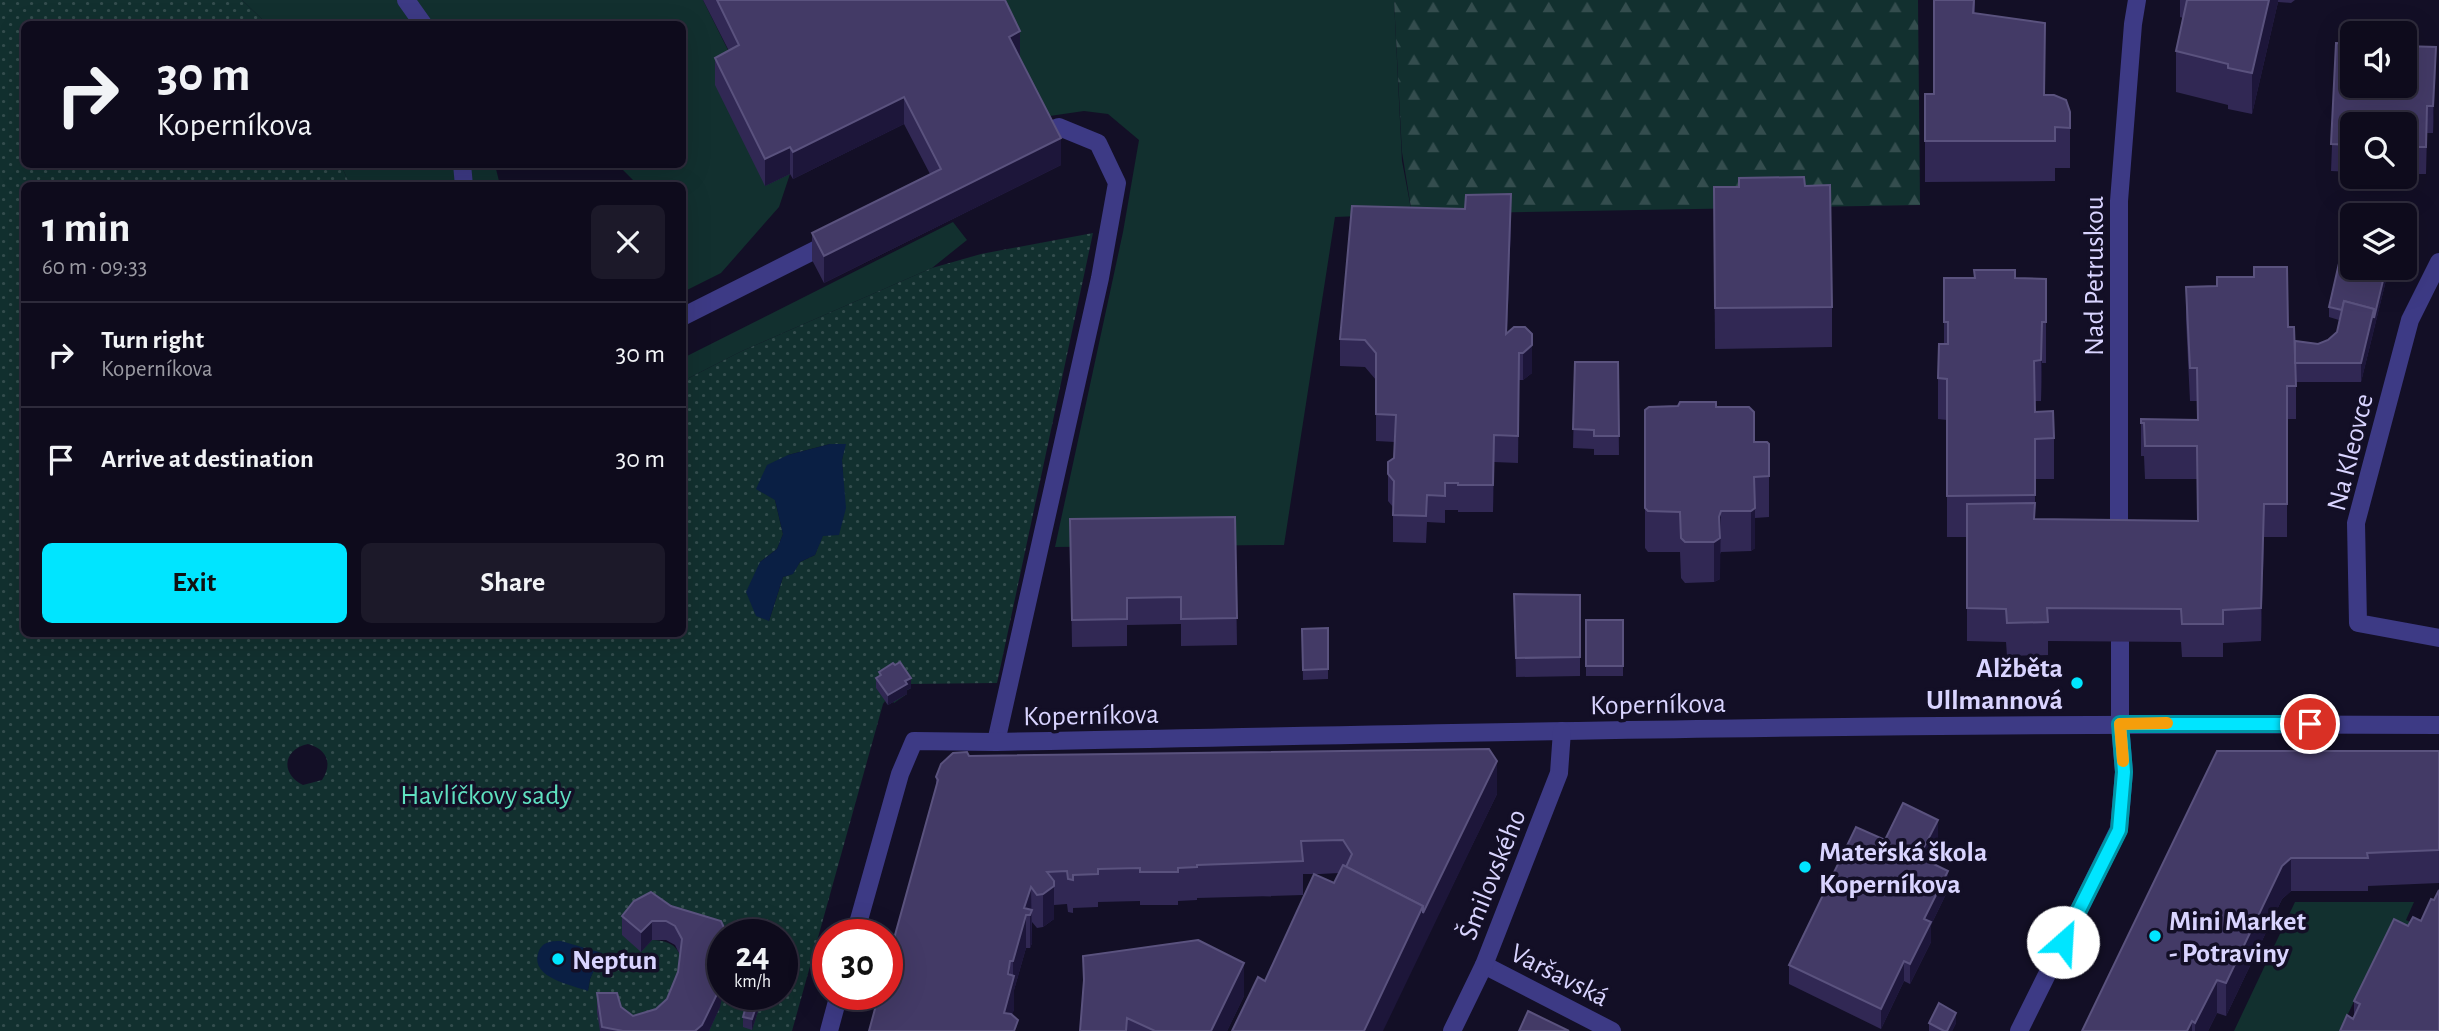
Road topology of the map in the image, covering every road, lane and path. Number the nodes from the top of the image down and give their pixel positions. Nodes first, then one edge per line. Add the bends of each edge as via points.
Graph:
1 (407, 0) edge
2 (2137, 0) edge
3 (421, 21) edge
4 (1020, 144) edge
5 (852, 231) edge
6 (2439, 262) edge
7 (686, 315) edge
8 (2119, 553) edge
9 (2439, 638) edge
10 (2120, 642) edge
11 (2120, 724) junction
12 (2439, 724) edge
13 (1562, 731) junction
14 (996, 742) junction
15 (859, 919) edge
16 (1484, 965) junction
17 (835, 1010) edge
18 (829, 1031) edge
19 (1452, 1031) edge
20 (1612, 1031) edge
21 (2019, 1031) edge

1 - 3 street
2 - 8 street, Nad Petruskou via 2119,201
4 - 14 street via 1059,127 1098,143 1117,183
5 - 7 street
6 - 9 street, Na Kleovce via 2410,320 2356,523 2358,623
10 - 11 street
11 - 12 street, Koperníkova
11 - 13 street, Koperníkova
11 - 21 street via 2124,772 2119,830
13 - 14 street, Koperníkova
13 - 16 street, Šmilovského via 1559,773
14 - 15 street, Koperníkova via 914,741 900,774
16 - 19 street, Šmilovského
16 - 20 street, Varšavská
17 - 18 street

